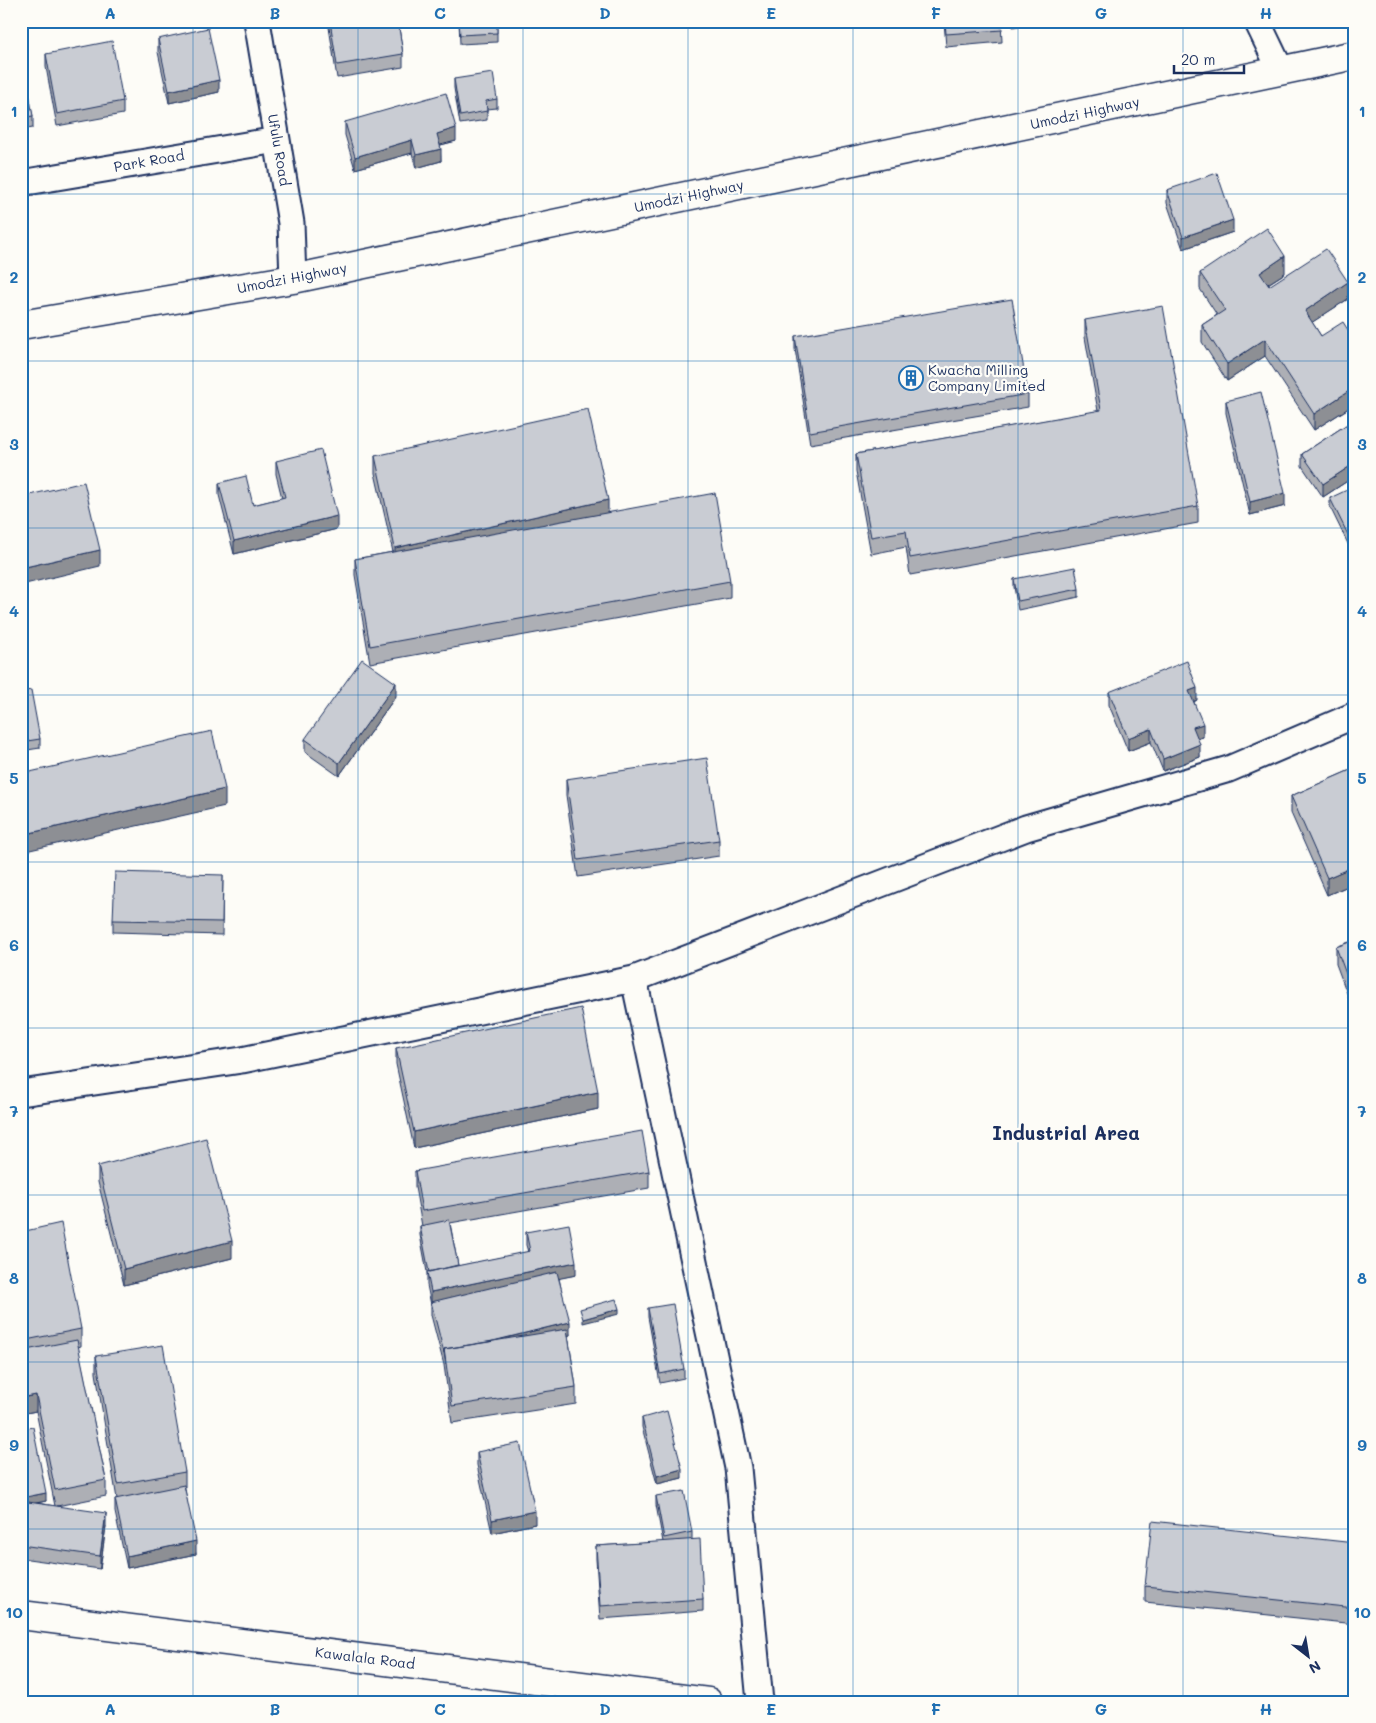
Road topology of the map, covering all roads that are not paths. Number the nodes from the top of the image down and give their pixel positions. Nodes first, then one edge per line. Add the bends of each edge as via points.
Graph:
1 (256, 21) edge
2 (1258, 21) edge
3 (1355, 55) edge
4 (1281, 72) junction
5 (277, 140) junction
6 (21, 183) edge
7 (293, 279) junction
8 (21, 325) edge
9 (1355, 715) edge
10 (634, 979) junction
11 (21, 1094) edge
12 (21, 1615) edge
13 (708, 1702) edge
14 (760, 1702) edge

1 - 5 street, Ufulu Road
2 - 4 street
3 - 4 main road, Umodzi Highway
4 - 7 main road, Umodzi Highway
5 - 6 street, Park Road
5 - 7 street, Ufulu Road via 291,223
7 - 8 main road, Umodzi Highway
9 - 10 street via 1229,769 1026,828
10 - 11 street via 242,1060
10 - 14 street via 738,1468
12 - 13 main road, Kawalala Road

